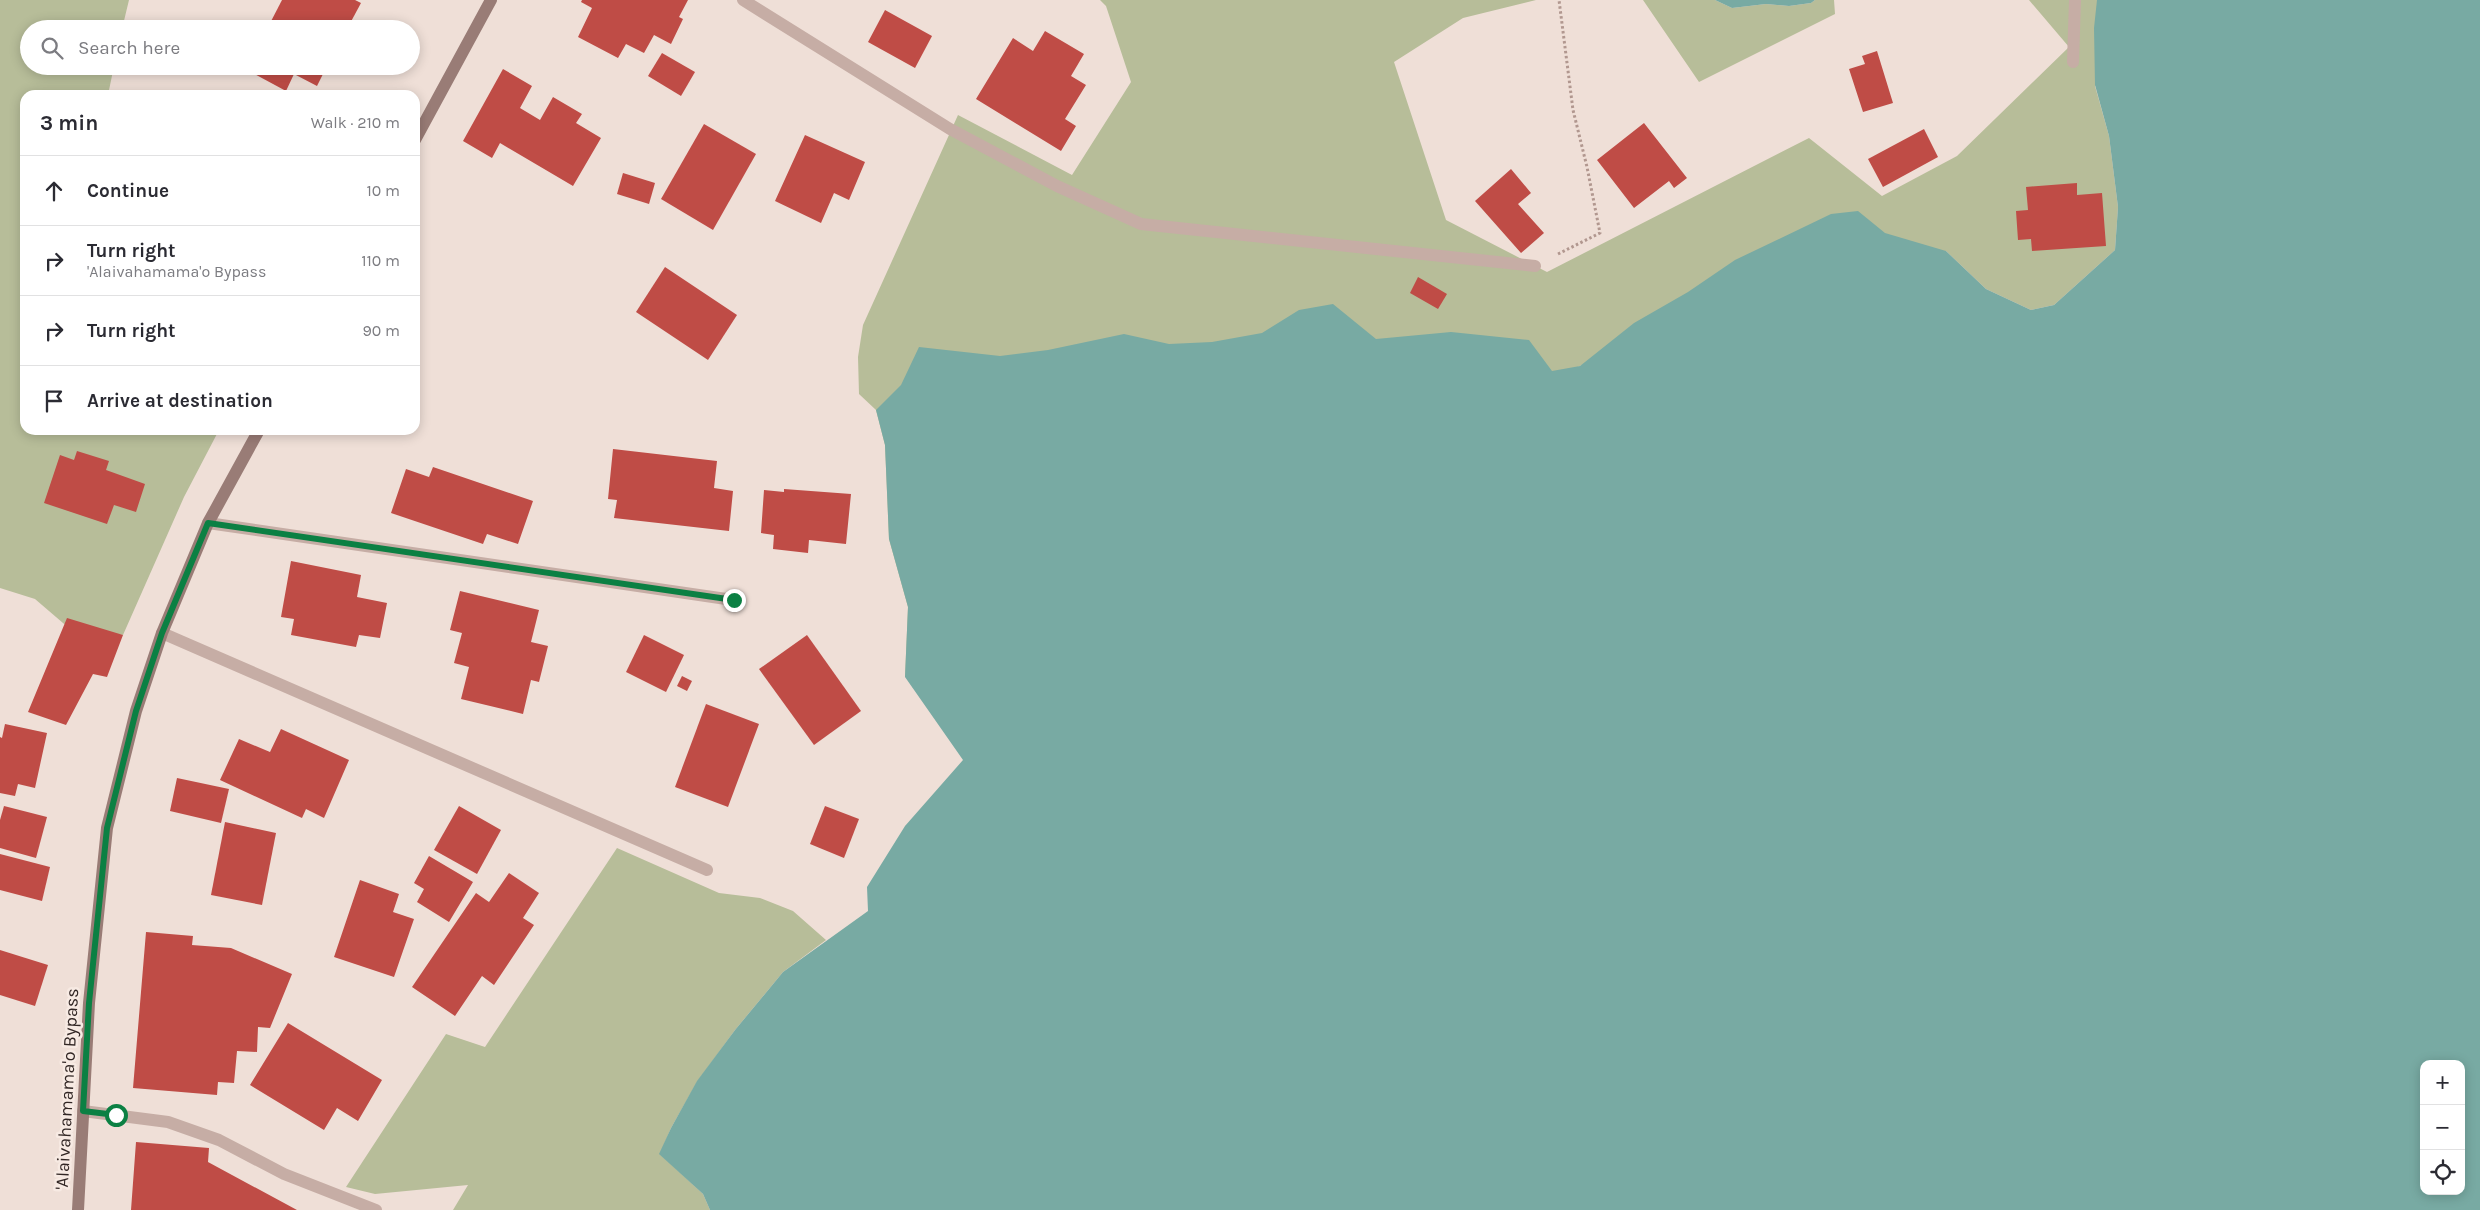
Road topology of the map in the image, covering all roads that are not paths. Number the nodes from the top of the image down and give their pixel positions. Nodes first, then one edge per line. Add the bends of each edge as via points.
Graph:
1 (491, 0) edge
2 (742, 0) edge
3 (2075, 0) edge
4 (2073, 62) dead end
5 (420, 131) edge
6 (1535, 266) road end
7 (255, 435) edge
8 (208, 523) junction
9 (734, 600) dead end
10 (162, 633) junction
11 (707, 870) dead end
12 (83, 1111) junction
13 (78, 1210) edge
14 (376, 1210) edge

1 - 5 main road
2 - 6 street via 950,130 1057,186 1141,224
3 - 4 street
7 - 8 main road, 'Alaivahamama'o Bypass
8 - 9 street
8 - 10 main road, 'Alaivahamama'o Bypass
10 - 11 street
10 - 12 main road, 'Alaivahamama'o Bypass via 136,711 107,828 89,1003
12 - 13 main road, 'Alaivahamama'o Bypass
12 - 14 street via 168,1122 218,1140 284,1174

